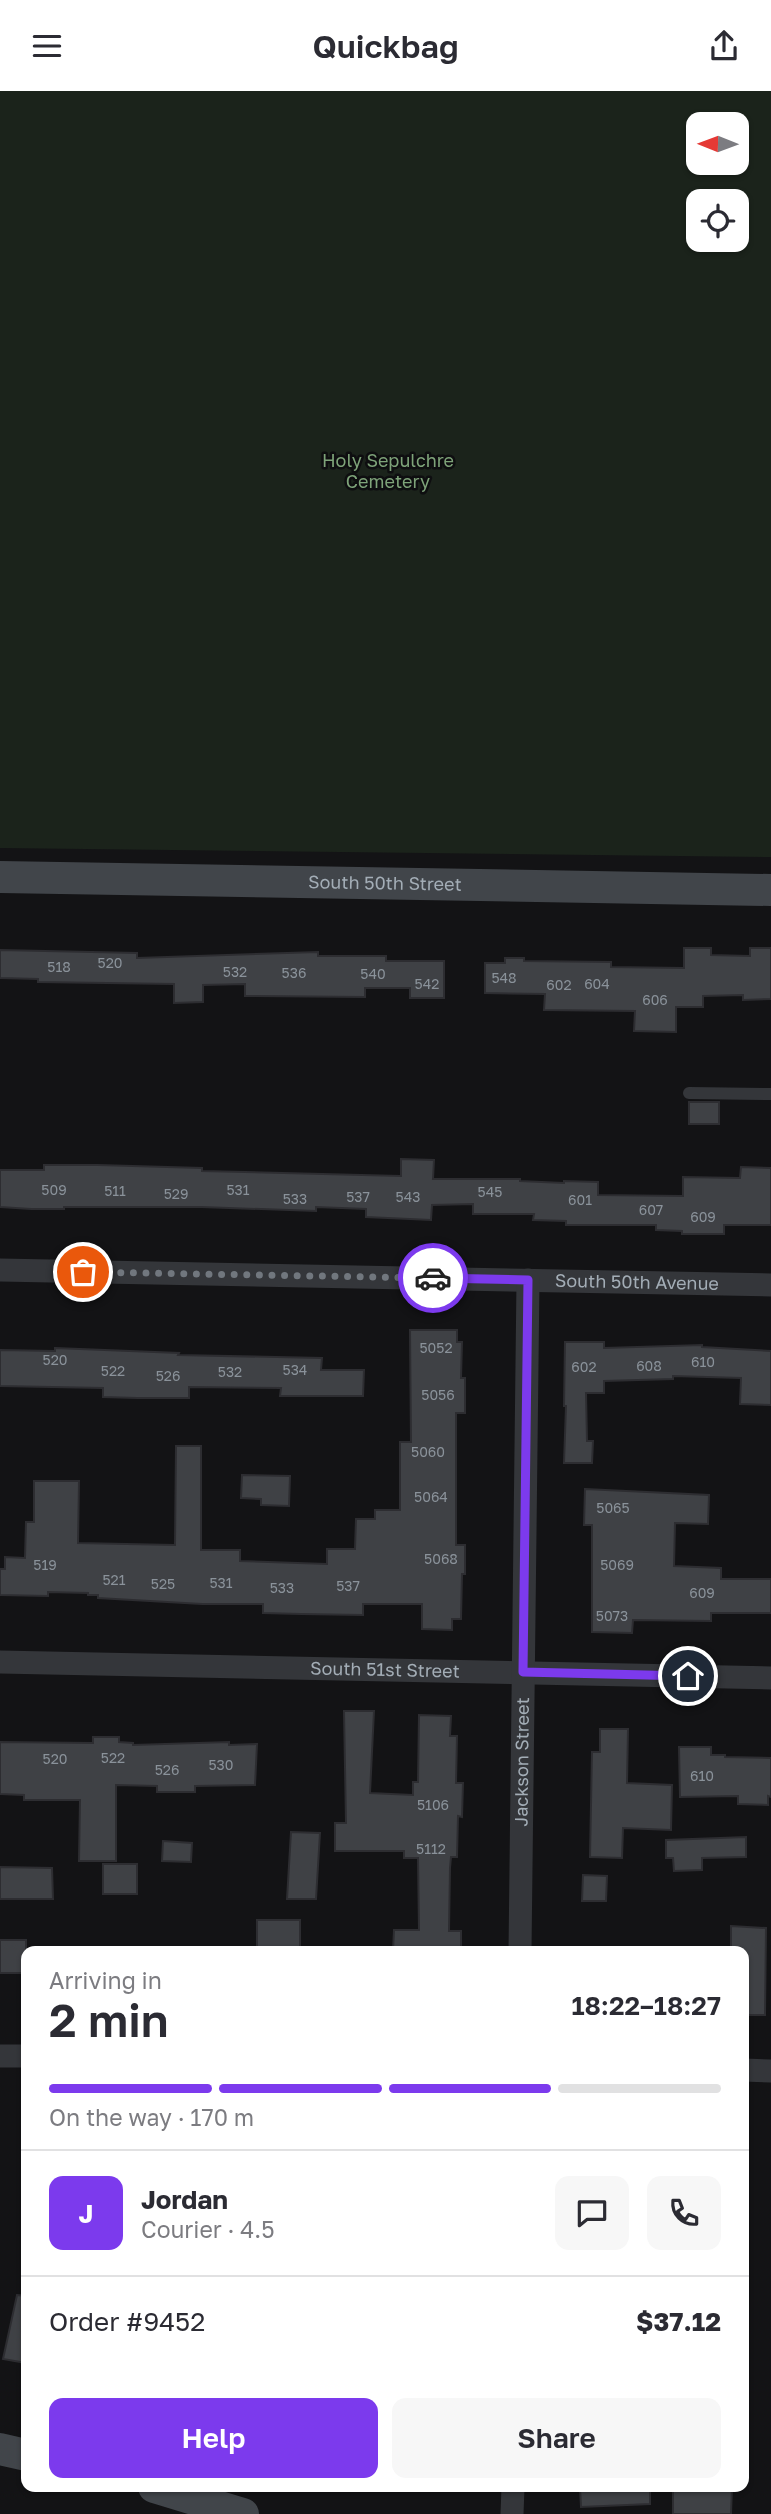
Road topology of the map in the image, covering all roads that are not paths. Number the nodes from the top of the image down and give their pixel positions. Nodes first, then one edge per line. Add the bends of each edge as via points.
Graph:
1 (0, 877) edge
2 (771, 890) edge
3 (689, 1093) dead end
4 (771, 1094) edge
5 (0, 1270) edge
6 (528, 1280) junction
7 (771, 1285) edge
8 (0, 1662) edge
9 (523, 1672) junction
10 (771, 1678) edge
11 (520, 1946) edge
12 (0, 2056) edge
13 (21, 2056) edge
14 (749, 2070) edge
15 (771, 2071) edge
16 (0, 2449) edge
17 (21, 2454) edge
18 (171, 2492) edge
19 (513, 2492) edge
20 (243, 2514) edge
21 (512, 2514) edge

1 - 2 main road, South 50th Street
3 - 4 lane
5 - 6 street, South 50th Avenue
6 - 7 street, South 50th Avenue
6 - 9 street, Jackson Street
8 - 9 street, South 51st Street
9 - 10 street, South 51st Street
9 - 11 street, Jackson Street
12 - 13 street
14 - 15 street
16 - 17 main road
18 - 20 main road
19 - 21 street

